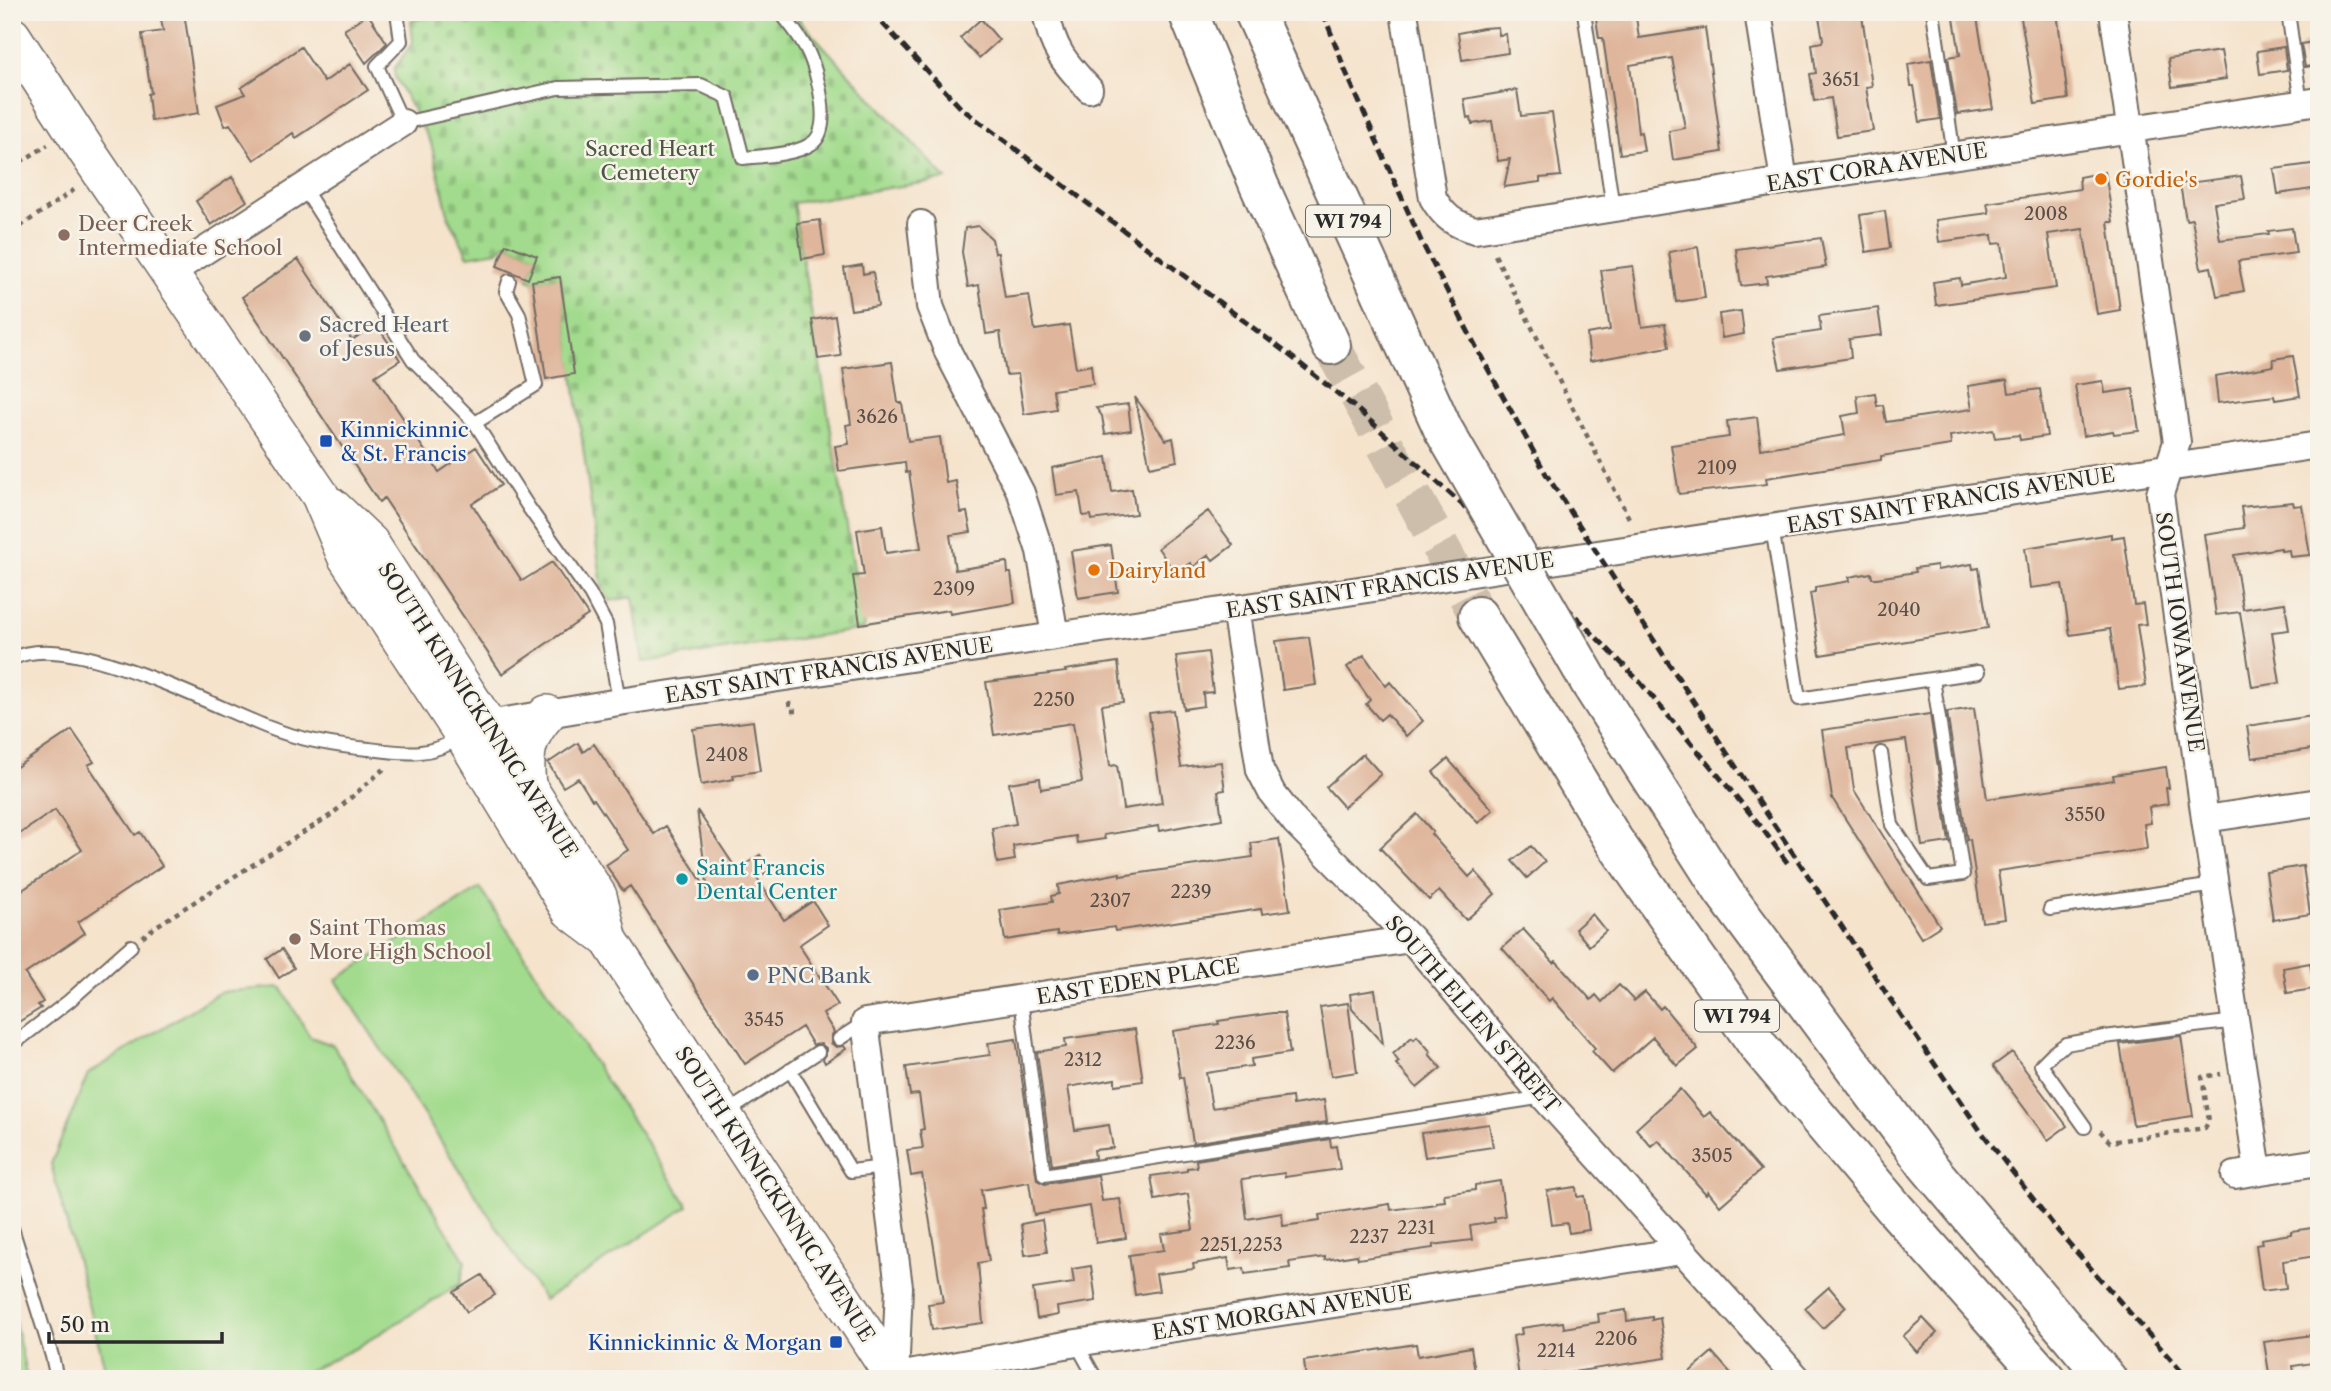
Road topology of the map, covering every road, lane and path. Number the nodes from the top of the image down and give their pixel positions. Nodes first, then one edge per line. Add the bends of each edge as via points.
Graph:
1 (397, 12) edge
2 (780, 12) edge
3 (1046, 12) edge
4 (1188, 12) edge
5 (1254, 12) edge
6 (1280, 12) edge
7 (1404, 12) edge
8 (1584, 12) edge
9 (1758, 12) edge
10 (1933, 12) edge
11 (2113, 12) edge
12 (2288, 12) edge
13 (12, 36) edge
14 (1089, 89) dead end
15 (2310, 103) edge
16 (403, 123) junction
17 (2130, 130) junction
18 (49, 144) dead end
19 (1954, 156) junction
20 (1319, 158) junction
21 (12, 167) edge
22 (1784, 181) junction
23 (78, 187) dead end
24 (303, 187) junction
25 (1613, 208) junction
26 (921, 224) dead end
27 (12, 232) edge
28 (1495, 255) dead end
29 (170, 273) junction
30 (509, 281) dead end
31 (1331, 345) tunnel mouth
32 (475, 422) junction
33 (2319, 444) edge
34 (2169, 467) junction
35 (1631, 522) dead end
36 (1772, 527) junction
37 (1236, 608) junction
38 (1478, 616) tunnel mouth
39 (1055, 635) junction
40 (12, 659) edge
41 (1978, 672) dead end
42 (1933, 679) junction
43 (619, 702) junction
44 (789, 702) dead end
45 (799, 711) dead end
46 (547, 714) junction
47 (476, 730) junction
48 (397, 752) junction
49 (1881, 753) dead end
50 (527, 786) junction
51 (2319, 802) edge
52 (2205, 819) junction
53 (2215, 885) junction
54 (2050, 909) dead end
55 (1411, 939) junction
56 (609, 940) junction
57 (131, 947) joint
58 (1021, 1000) junction
59 (2236, 1021) junction
60 (865, 1022) junction
61 (839, 1039) dead end
62 (12, 1045) edge
63 (818, 1052) dead end
64 (790, 1070) junction
65 (2243, 1071) junction
66 (1544, 1097) junction
67 (723, 1115) junction
68 (2085, 1126) joint
69 (2319, 1162) edge
70 (884, 1167) junction
71 (12, 1228) edge
72 (1682, 1251) junction
73 (1076, 1343) junction
74 (892, 1378) edge
75 (57, 1379) edge
76 (1096, 1379) edge
77 (1798, 1379) edge
78 (2046, 1379) edge
79 (2107, 1379) edge

1 - 16 lane via 401,41 377,66
2 - 16 lane via 808,52 819,83 823,120 812,144 782,153 743,158 727,97 701,85 558,88
3 - 14 street via 1061,58
4 - 31 main road, WI 794
5 - 20 main road, WI 794
6 - 20 main road
7 - 25 street, EAST CORA AVENUE via 1433,198 1441,212 1455,224 1475,230
8 - 25 lane
9 - 22 street
10 - 19 lane
11 - 17 street, SOUTH IOWA AVENUE
12 - 15 lane
13 - 29 main road, SOUTH KINNICKINNIC AVENUE
15 - 17 street, EAST CORA AVENUE
16 - 24 street
17 - 19 street, EAST CORA AVENUE
17 - 34 street, SOUTH IOWA AVENUE via 2177,442
18 - 21 path
19 - 22 street, EAST CORA AVENUE
20 - 79 main road, WI 794, bridge via 1443,429 1591,686 1723,891 1910,1143
22 - 25 street, EAST CORA AVENUE
23 - 27 path
24 - 29 street
24 - 32 lane via 413,360
26 - 39 street via 930,306 948,352 1021,493 1040,551
28 - 35 path
29 - 47 main road, SOUTH KINNICKINNIC AVENUE via 320,495 346,556
30 - 32 lane via 506,291 519,314 536,385
32 - 43 lane via 606,624
33 - 34 street, EAST SAINT FRANCIS AVENUE
34 - 36 street, EAST SAINT FRANCIS AVENUE
34 - 52 street, SOUTH IOWA AVENUE via 2161,494
36 - 37 street, EAST SAINT FRANCIS AVENUE
36 - 42 lane via 1799,699
37 - 39 street, EAST SAINT FRANCIS AVENUE
37 - 55 street, SOUTH ELLEN STREET via 1260,770 1272,793
38 - 78 main road, WI 794 via 1614,841 1759,1047
39 - 43 street, EAST SAINT FRANCIS AVENUE
40 - 48 lane via 23,653 75,654 114,663 277,730 325,744
41 - 42 lane
42 - 49 lane via 1963,874 1928,879 1892,825
43 - 46 street, EAST SAINT FRANCIS AVENUE
44 - 45 path via 790,711
46 - 47 street, EAST SAINT FRANCIS AVENUE
46 - 50 main road via 535,727 527,748
47 - 48 lane via 441,750
47 - 50 main road, SOUTH KINNICKINNIC AVENUE
47 - 56 main road, SOUTH KINNICKINNIC AVENUE via 570,910
48 - 57 path via 331,815
50 - 56 main road, SOUTH KINNICKINNIC AVENUE via 598,895
51 - 52 street
52 - 53 street, SOUTH IOWA AVENUE
53 - 54 lane
53 - 59 street, SOUTH IOWA AVENUE
55 - 58 street, EAST EDEN PLACE
55 - 66 street, SOUTH ELLEN STREET
56 - 67 main road, SOUTH KINNICKINNIC AVENUE
57 - 62 lane
58 - 60 street, EAST EDEN PLACE
58 - 66 lane via 1044,1175
59 - 65 street, SOUTH IOWA AVENUE
59 - 68 lane via 2104,1037 2066,1044 2053,1053 2041,1065
60 - 61 lane
60 - 70 street
63 - 64 lane
64 - 67 lane
64 - 70 lane via 851,1171
65 - 68 path via 2202,1077 2209,1121 2205,1128 2110,1142
65 - 69 street, SOUTH IOWA AVENUE via 2247,1173
66 - 72 street, SOUTH ELLEN STREET
67 - 74 main road, SOUTH KINNICKINNIC AVENUE
70 - 74 street via 899,1287
71 - 75 lane
72 - 73 street, EAST MORGAN AVENUE
72 - 77 street, SOUTH ELLEN STREET
73 - 74 street, EAST MORGAN AVENUE
73 - 76 lane

